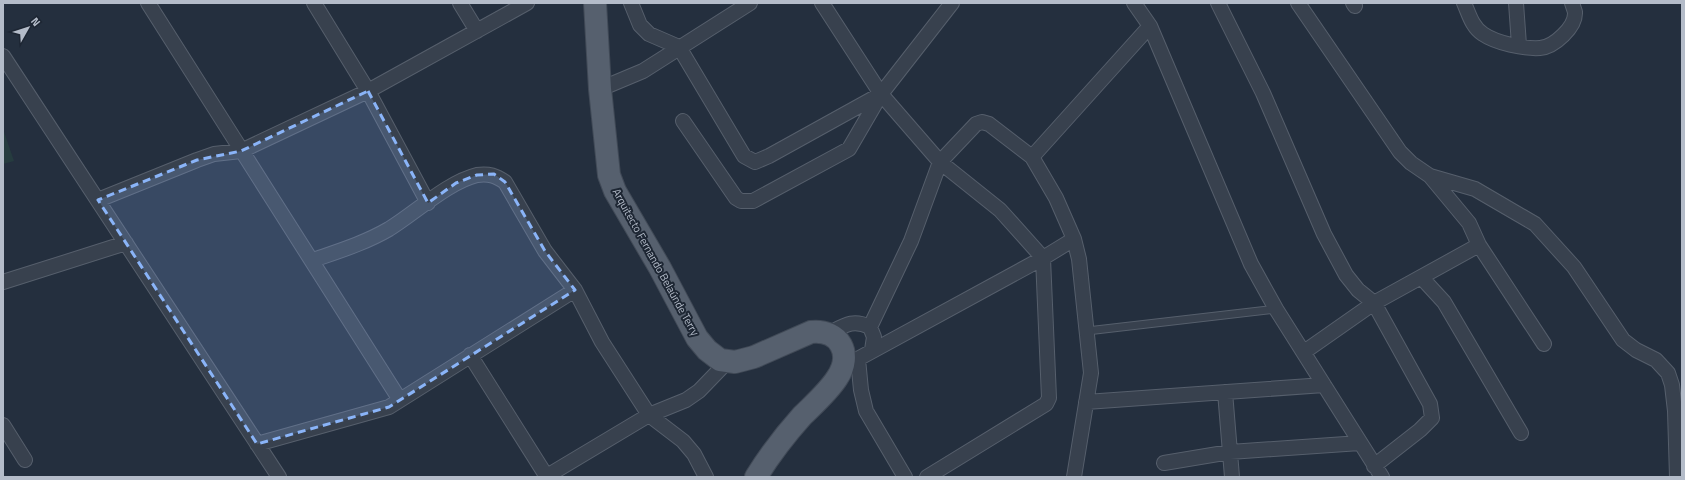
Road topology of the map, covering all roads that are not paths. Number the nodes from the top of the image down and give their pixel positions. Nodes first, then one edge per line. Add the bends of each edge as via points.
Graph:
1 (148, 3) edge
2 (314, 3) edge
3 (460, 3) edge
4 (528, 3) edge
5 (595, 3) edge
6 (631, 3) edge
7 (750, 3) edge
8 (822, 3) edge
9 (952, 3) edge
10 (1134, 3) edge
11 (1218, 3) edge
12 (1298, 3) edge
13 (1464, 3) edge
14 (1516, 3) edge
15 (1572, 3) edge
16 (1150, 26) junction
17 (477, 31) junction
18 (1519, 45) junction
19 (679, 47) junction
20 (3, 56) edge
21 (600, 89) junction
22 (368, 91) junction
23 (881, 94) junction
24 (683, 121) dead end
25 (241, 151) junction
26 (1032, 157) junction
27 (940, 162) junction
28 (1430, 176) junction
29 (98, 200) junction
30 (428, 203) junction
31 (1074, 239) junction
32 (126, 243) junction
33 (1479, 245) junction
34 (1043, 258) junction
35 (313, 260) junction
36 (1420, 277) junction
37 (3, 282) edge
38 (575, 290) junction
39 (1374, 303) junction
40 (1276, 310) junction
41 (870, 327) junction
42 (1087, 331) junction
43 (835, 337) junction
44 (1544, 344) dead end
45 (872, 350) junction
46 (1304, 352) junction
47 (470, 355) junction
48 (728, 361) junction
49 (850, 363) junction
50 (1324, 385) junction
51 (1225, 392) junction
52 (400, 400) junction
53 (1086, 402) junction
54 (1679, 409) edge
55 (649, 415) junction
56 (3, 425) edge
57 (1521, 433) dead end
58 (1360, 443) junction
59 (257, 444) junction
60 (1230, 452) junction
61 (25, 460) dead end
62 (1164, 463) dead end
63 (1378, 471) edge
64 (547, 476) edge
65 (279, 477) edge
66 (706, 477) edge
67 (756, 477) edge
68 (905, 477) edge
69 (926, 477) edge
70 (1074, 477) edge
71 (1232, 477) edge
72 (1677, 477) edge

1 - 25 street
2 - 22 street
3 - 17 street
4 - 17 street
5 - 21 main road, Arquitecto Fernando Belaúnde Terry
6 - 19 street via 640,25 649,34
7 - 19 street
8 - 23 street
9 - 23 street
10 - 16 street
11 - 39 street via 1263,93 1324,234 1346,276
12 - 28 street via 1400,152
13 - 18 street via 1472,23 1482,34 1502,43
14 - 18 street
15 - 18 street via 1575,13 1570,26 1557,40 1541,48
16 - 26 street
16 - 40 street via 1251,264
17 - 22 street
19 - 21 street via 643,71
19 - 23 street via 744,156 755,162
20 - 29 street
21 - 48 main road, Arquitecto Fernando Belaúnde Terry via 607,162 615,191 697,338 720,360
22 - 25 street
22 - 30 street
23 - 24 street via 849,149 753,201 736,198
23 - 27 street
25 - 29 street via 214,154
25 - 35 street
26 - 27 street via 989,124 982,122 976,124
26 - 31 street via 1056,198
27 - 34 street via 1000,210
27 - 41 street via 911,241
28 - 33 street via 1469,223
28 - 54 street via 1475,189 1535,224 1574,267 1623,340 1656,360 1668,373
29 - 32 street
30 - 35 street via 388,229 350,247
30 - 38 street via 456,184 477,175 494,174 505,182 545,251
31 - 34 street
31 - 42 street via 1079,259
32 - 37 street
32 - 59 street
33 - 36 street
33 - 44 street
34 - 45 street
34 - 69 street via 1049,398 1046,404
35 - 52 street
36 - 39 street
36 - 57 street via 1444,302
38 - 47 street
38 - 55 street via 602,342
39 - 46 street
39 - 63 street via 1430,404 1432,418
40 - 42 lane
40 - 46 street
41 - 43 street via 860,323 847,324
41 - 45 street via 874,337
42 - 53 street via 1091,373
43 - 48 main road via 821,331 811,332 754,357 735,362
43 - 49 main road
45 - 49 street
46 - 50 street
47 - 52 street
47 - 64 street
48 - 55 street via 699,391 671,408
49 - 67 main road via 793,426
49 - 68 street via 866,411
50 - 51 street
50 - 58 street
51 - 53 street
51 - 60 street
52 - 59 street via 389,407
53 - 70 street
54 - 72 street
55 - 64 street
55 - 66 street via 683,441 694,454
56 - 61 street
58 - 60 street
58 - 63 street
59 - 65 street
60 - 62 street
60 - 71 street

